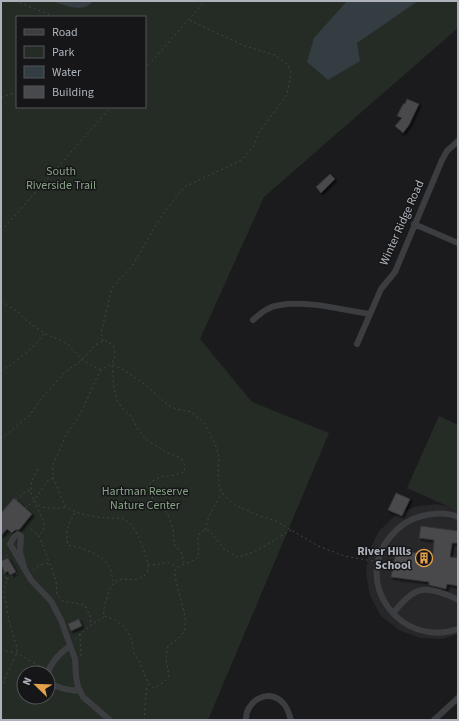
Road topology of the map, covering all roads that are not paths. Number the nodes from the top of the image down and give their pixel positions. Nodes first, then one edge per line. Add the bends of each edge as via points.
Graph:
1 (458, 141) edge
2 (414, 224) junction
3 (458, 243) edge
4 (370, 314) junction
5 (253, 320) dead end
6 (358, 344) dead end
7 (458, 517) edge
8 (25, 568) junction
9 (458, 600) edge
10 (392, 613) junction
11 (458, 628) edge
12 (70, 646) junction
13 (52, 665) edge
14 (56, 685) edge
15 (80, 691) junction
16 (458, 698) edge
17 (110, 720) edge
18 (246, 720) edge
19 (291, 720) edge
20 (434, 720) edge

1 - 2 street, Winter Ridge Road via 442,160
2 - 3 street
2 - 4 street, Winter Ridge Road via 395,272 380,289
4 - 5 street via 293,304 278,305 262,311
4 - 6 street, Winter Ridge Road
7 - 10 street via 433,513 413,518 397,528 385,543 378,562 377,581 383,600
8 - 8 street via 20,552 21,536 18,534 10,544
8 - 12 street via 31,580 51,601
9 - 10 street via 434,591 422,590 409,597
10 - 11 street via 410,627 428,633 448,632
12 - 13 street via 60,653
12 - 15 street via 75,659
14 - 15 street
15 - 17 street via 83,697
16 - 20 street
18 - 19 street via 249,706 256,699 269,696 283,701

